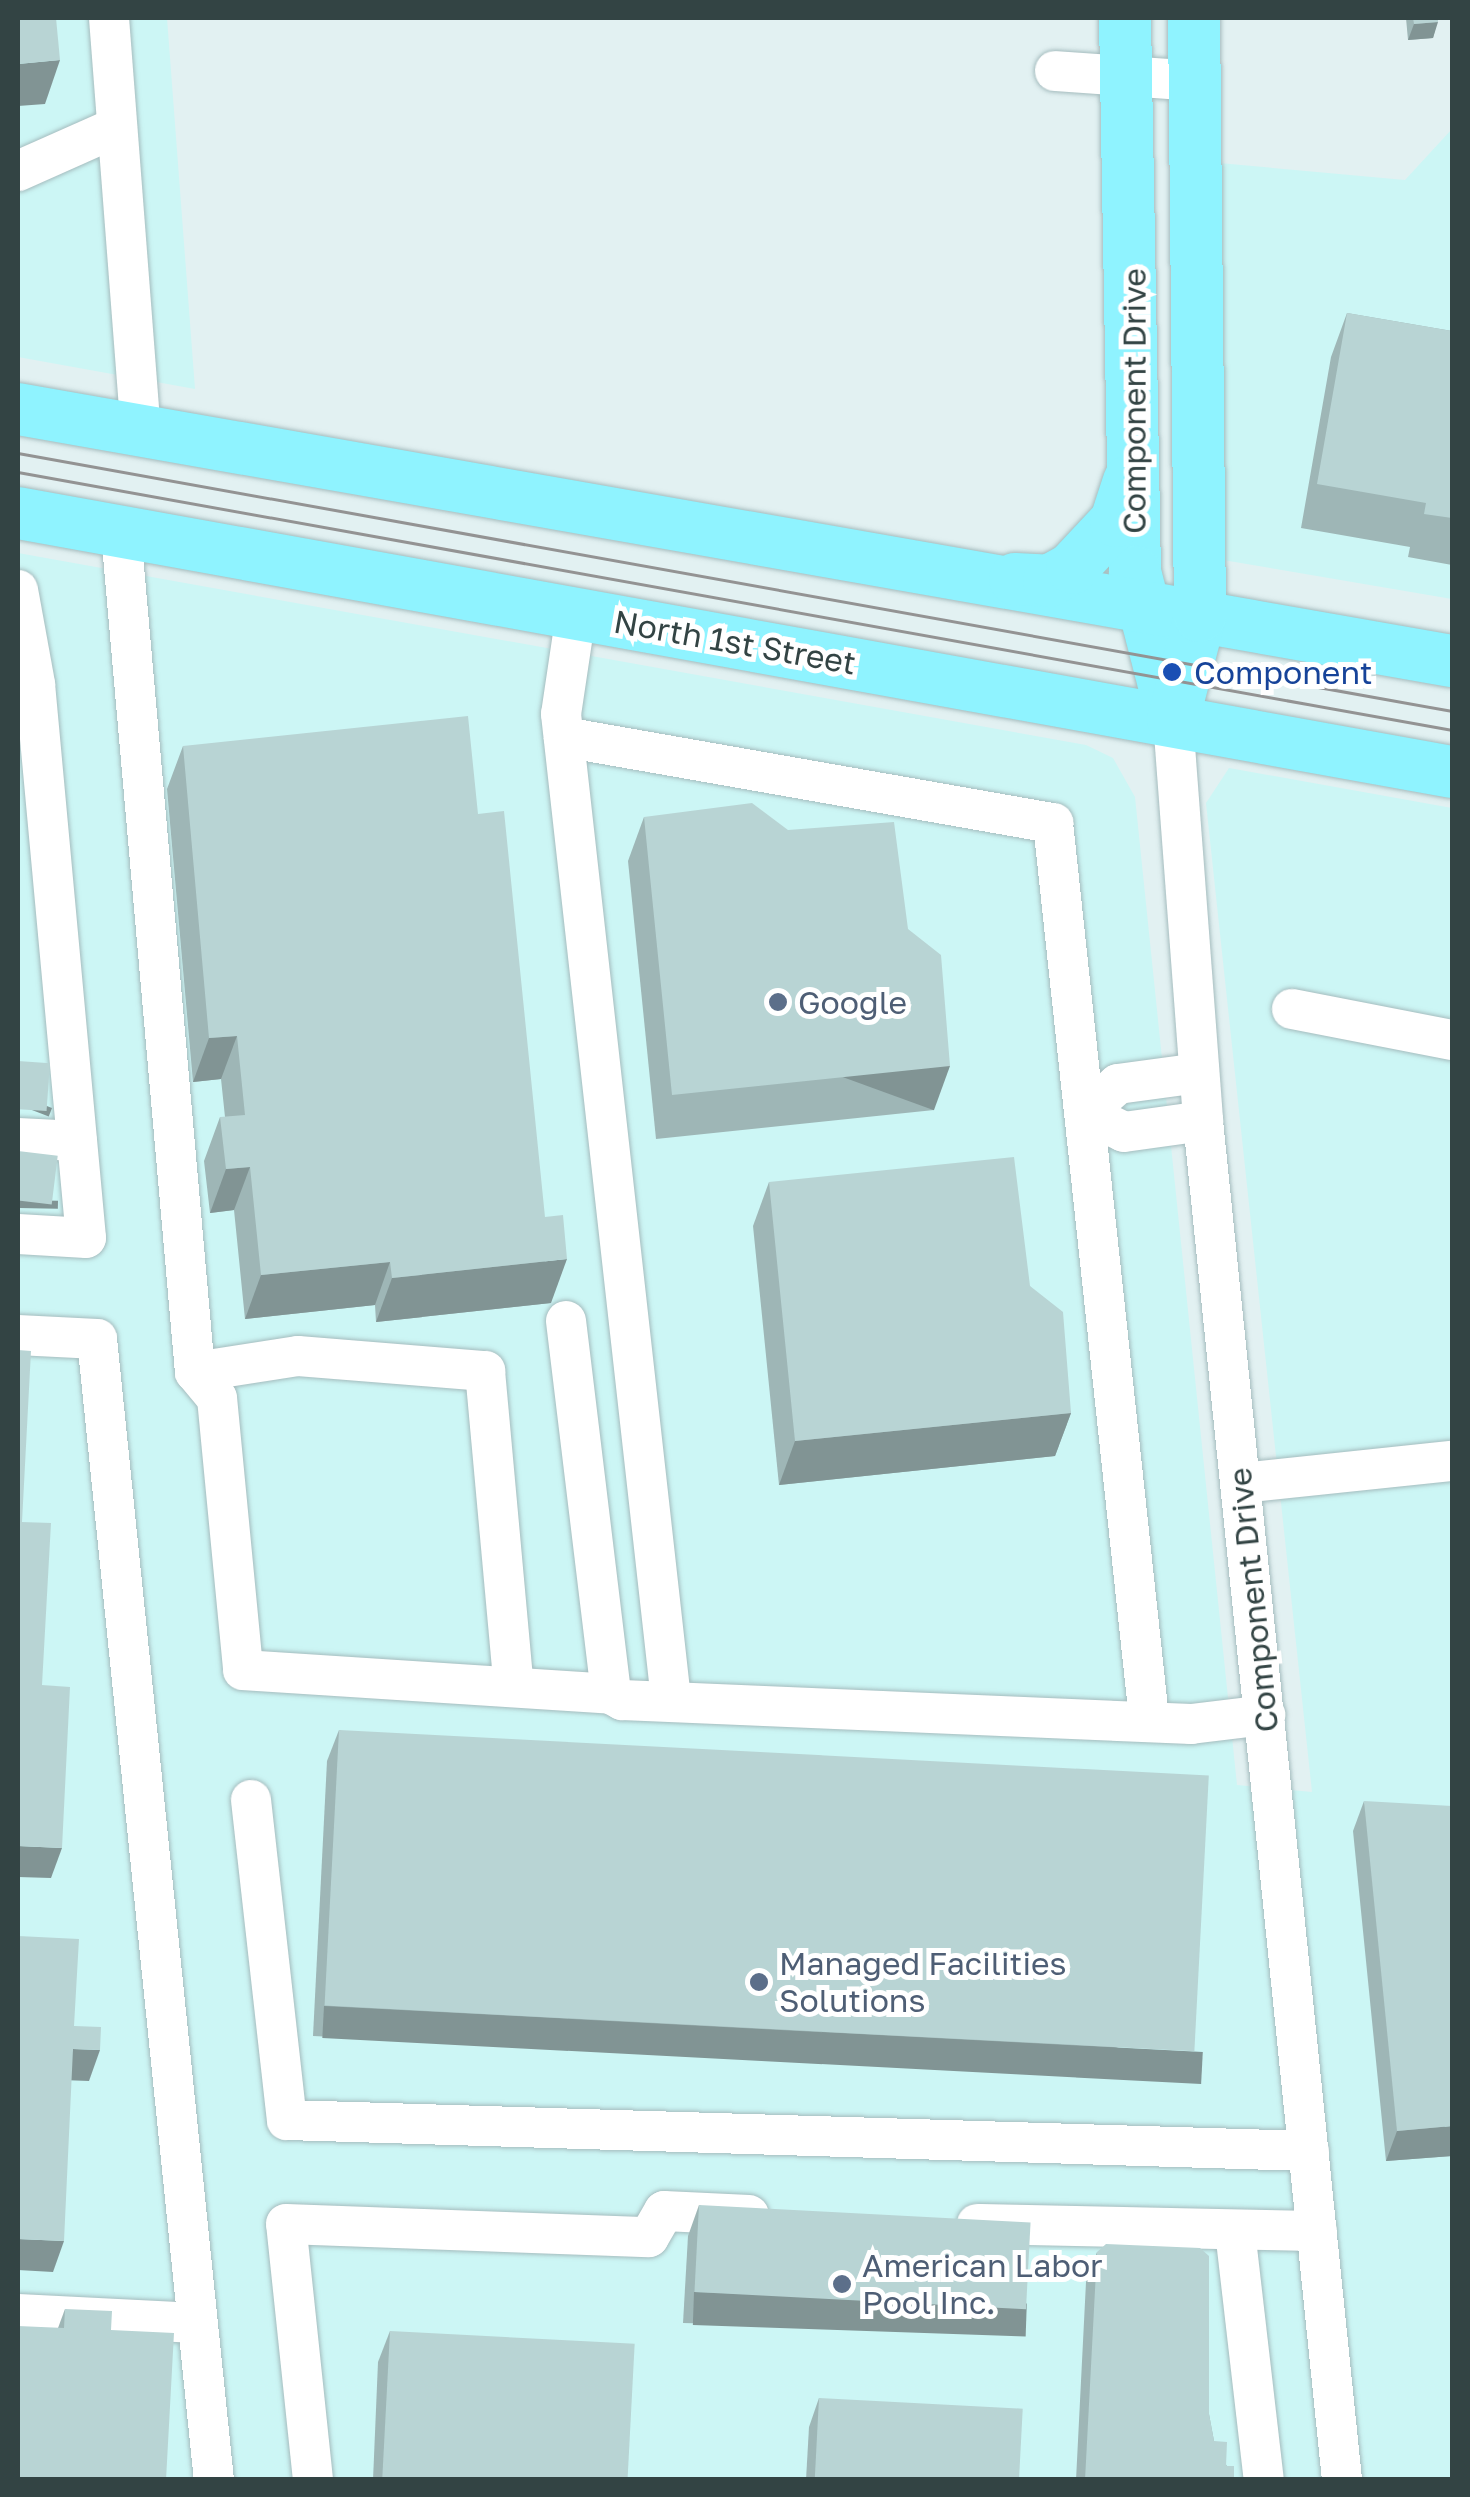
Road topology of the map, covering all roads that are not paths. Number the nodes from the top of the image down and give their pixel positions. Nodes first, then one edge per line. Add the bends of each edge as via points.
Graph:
1 (109, 18) edge
2 (1125, 18) edge
3 (1194, 18) edge
4 (1055, 71) dead end
5 (1128, 76) junction
6 (1199, 80) junction
7 (117, 127) junction
8 (18, 172) edge
9 (18, 409) edge
10 (140, 432) junction
11 (1133, 470) junction
12 (18, 514) edge
13 (121, 533) junction
14 (975, 578) junction
15 (18, 590) edge
16 (1139, 606) junction
17 (576, 614) junction
18 (1200, 616) junction
19 (22, 633) edge
20 (1452, 661) edge
21 (1174, 720) junction
22 (564, 737) junction
23 (1452, 772) edge
24 (1292, 1009) dead end
25 (1452, 1040) edge
26 (1199, 1073) junction
27 (1085, 1113) junction
28 (1203, 1121) junction
29 (18, 1138) edge
30 (77, 1141) junction
31 (18, 1234) edge
32 (566, 1321) dead end
33 (18, 1335) edge
34 (194, 1372) junction
35 (1452, 1461) edge
36 (1242, 1484) junction
37 (514, 1687) junction
38 (611, 1694) junction
39 (671, 1699) junction
40 (1265, 1716) junction
41 (1148, 1718) junction
42 (251, 1800) dead end
43 (1308, 2151) junction
44 (798, 2217) edge
45 (938, 2223) edge
46 (1316, 2231) junction
47 (1235, 2232) junction
48 (18, 2314) edge
49 (197, 2323) junction
50 (214, 2480) edge
51 (313, 2480) edge
52 (1264, 2480) edge
53 (1342, 2480) edge

1 - 7 street
2 - 5 main road, Component Drive
3 - 6 main road, Component Drive
4 - 5 street
5 - 6 street
5 - 11 main road, Component Drive
6 - 18 main road, Component Drive
7 - 8 street
7 - 10 street
9 - 10 main road
10 - 14 main road
11 - 14 main road via 1116,521 1072,568 1049,581
11 - 16 main road, Component Drive
12 - 13 main road, North 1st Street
13 - 17 main road, North 1st Street
13 - 34 street
14 - 16 main road
15 - 19 street
16 - 18 main road
16 - 21 main road, Component Drive
17 - 21 main road, North 1st Street
17 - 22 street
18 - 20 main road
18 - 21 main road, Component Drive
19 - 30 street
21 - 23 main road, North 1st Street
21 - 26 street, Component Drive
22 - 27 street via 1053,823
22 - 39 street
24 - 25 street
26 - 27 street via 1118,1084
26 - 28 street, Component Drive
27 - 28 street via 1124,1132
27 - 41 street
28 - 36 street, Component Drive
29 - 30 street
30 - 31 street via 86,1238
32 - 38 street
33 - 49 street via 98,1339
34 - 37 street via 217,1398 243,1670
34 - 37 street via 298,1356 485,1371
35 - 36 street
36 - 40 street, Component Drive
37 - 38 street
38 - 39 street
39 - 41 street
40 - 41 street
40 - 43 street, Component Drive
42 - 43 street via 287,2120
43 - 46 street, Component Drive
44 - 51 street via 664,2210 648,2237 286,2224
45 - 47 street
46 - 47 street
46 - 53 street, Component Drive
47 - 52 street
48 - 49 street
49 - 50 street

